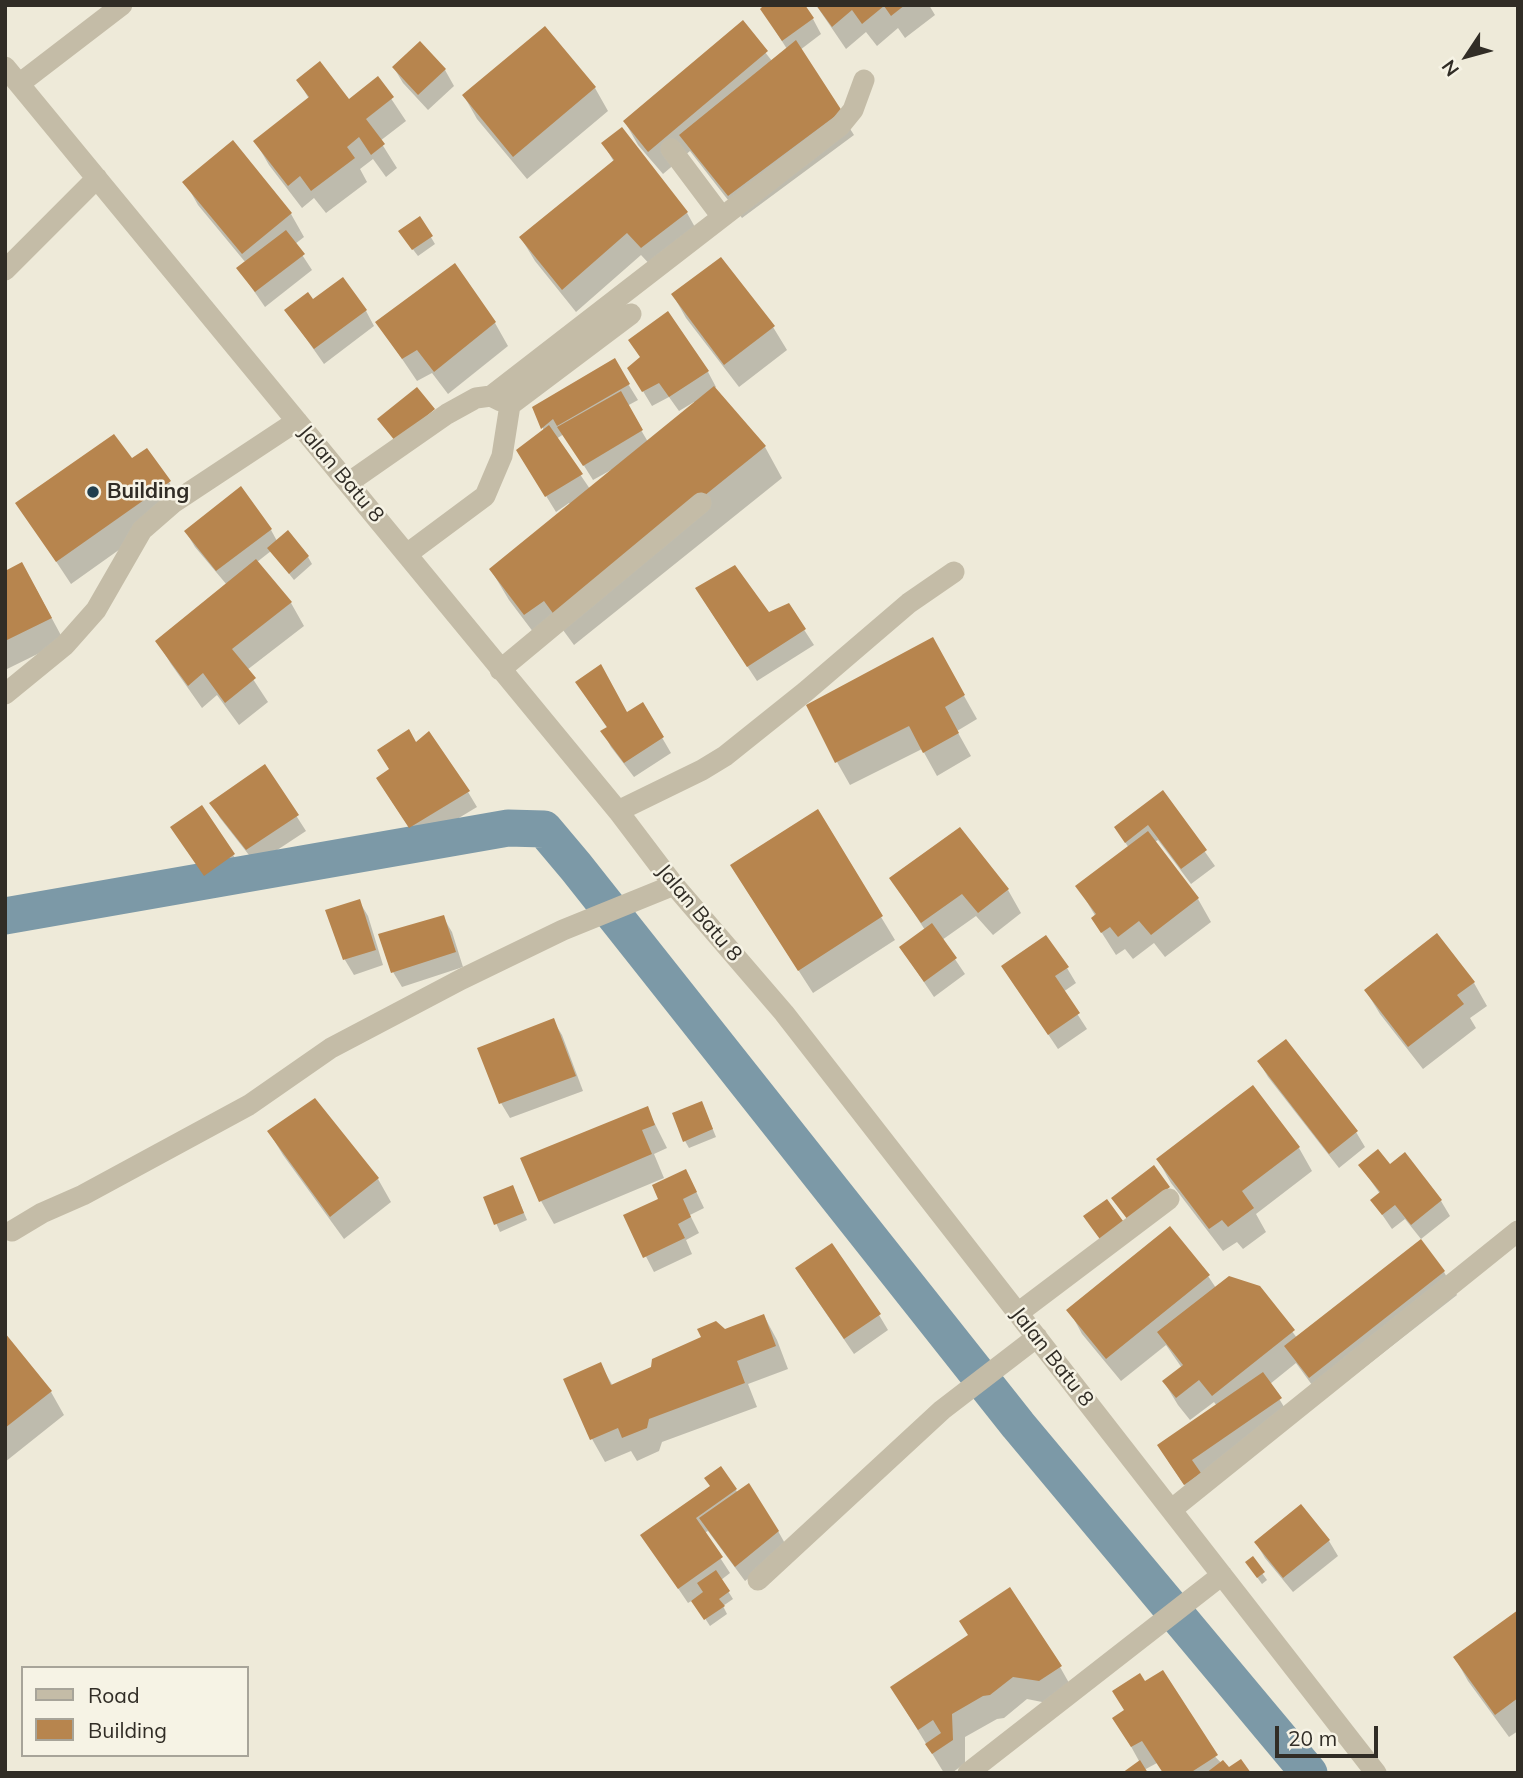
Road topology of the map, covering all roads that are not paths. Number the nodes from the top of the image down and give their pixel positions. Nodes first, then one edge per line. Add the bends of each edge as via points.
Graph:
1 (122, 5) edge
2 (5, 67) edge
3 (864, 80) dead end
4 (19, 84) junction
5 (671, 149) dead end
6 (97, 178) junction
7 (722, 217) junction
8 (5, 270) edge
9 (631, 314) dead end
10 (500, 401) junction
11 (297, 421) junction
12 (348, 483) junction
13 (701, 503) dead end
14 (407, 554) junction
15 (954, 572) dead end
16 (500, 670) junction
17 (5, 694) edge
18 (618, 810) junction
19 (674, 885) junction
20 (1169, 1199) dead end
21 (12, 1231) dead end
22 (1518, 1231) edge
23 (1018, 1314) junction
24 (1037, 1337) junction
25 (1171, 1510) junction
26 (1222, 1575) junction
27 (758, 1580) dead end
28 (968, 1773) edge
29 (1376, 1773) edge

1 - 4 street
2 - 4 street, Jalan Batu 8
3 - 7 street via 853,110 840,126
4 - 6 street, Jalan Batu 8
5 - 7 street
6 - 8 street
6 - 11 street, Jalan Batu 8
7 - 10 street
9 - 10 street
10 - 12 street via 476,398
10 - 14 street via 502,456 485,496
11 - 12 street, Jalan Batu 8
11 - 17 street via 173,503 142,530 96,610 65,645
12 - 14 street, Jalan Batu 8
13 - 16 street
14 - 16 street, Jalan Batu 8
15 - 18 street via 901,609 725,756
16 - 18 street, Jalan Batu 8
18 - 19 street, Jalan Batu 8
19 - 21 street via 563,930 462,979 331,1048 249,1105
19 - 23 street, Jalan Batu 8 via 784,1013
20 - 23 street
22 - 25 street
23 - 24 street, Jalan Batu 8
24 - 25 street, Jalan Batu 8
24 - 27 street via 942,1410
25 - 26 street, Jalan Batu 8
26 - 28 street
26 - 29 street, Jalan Batu 8

